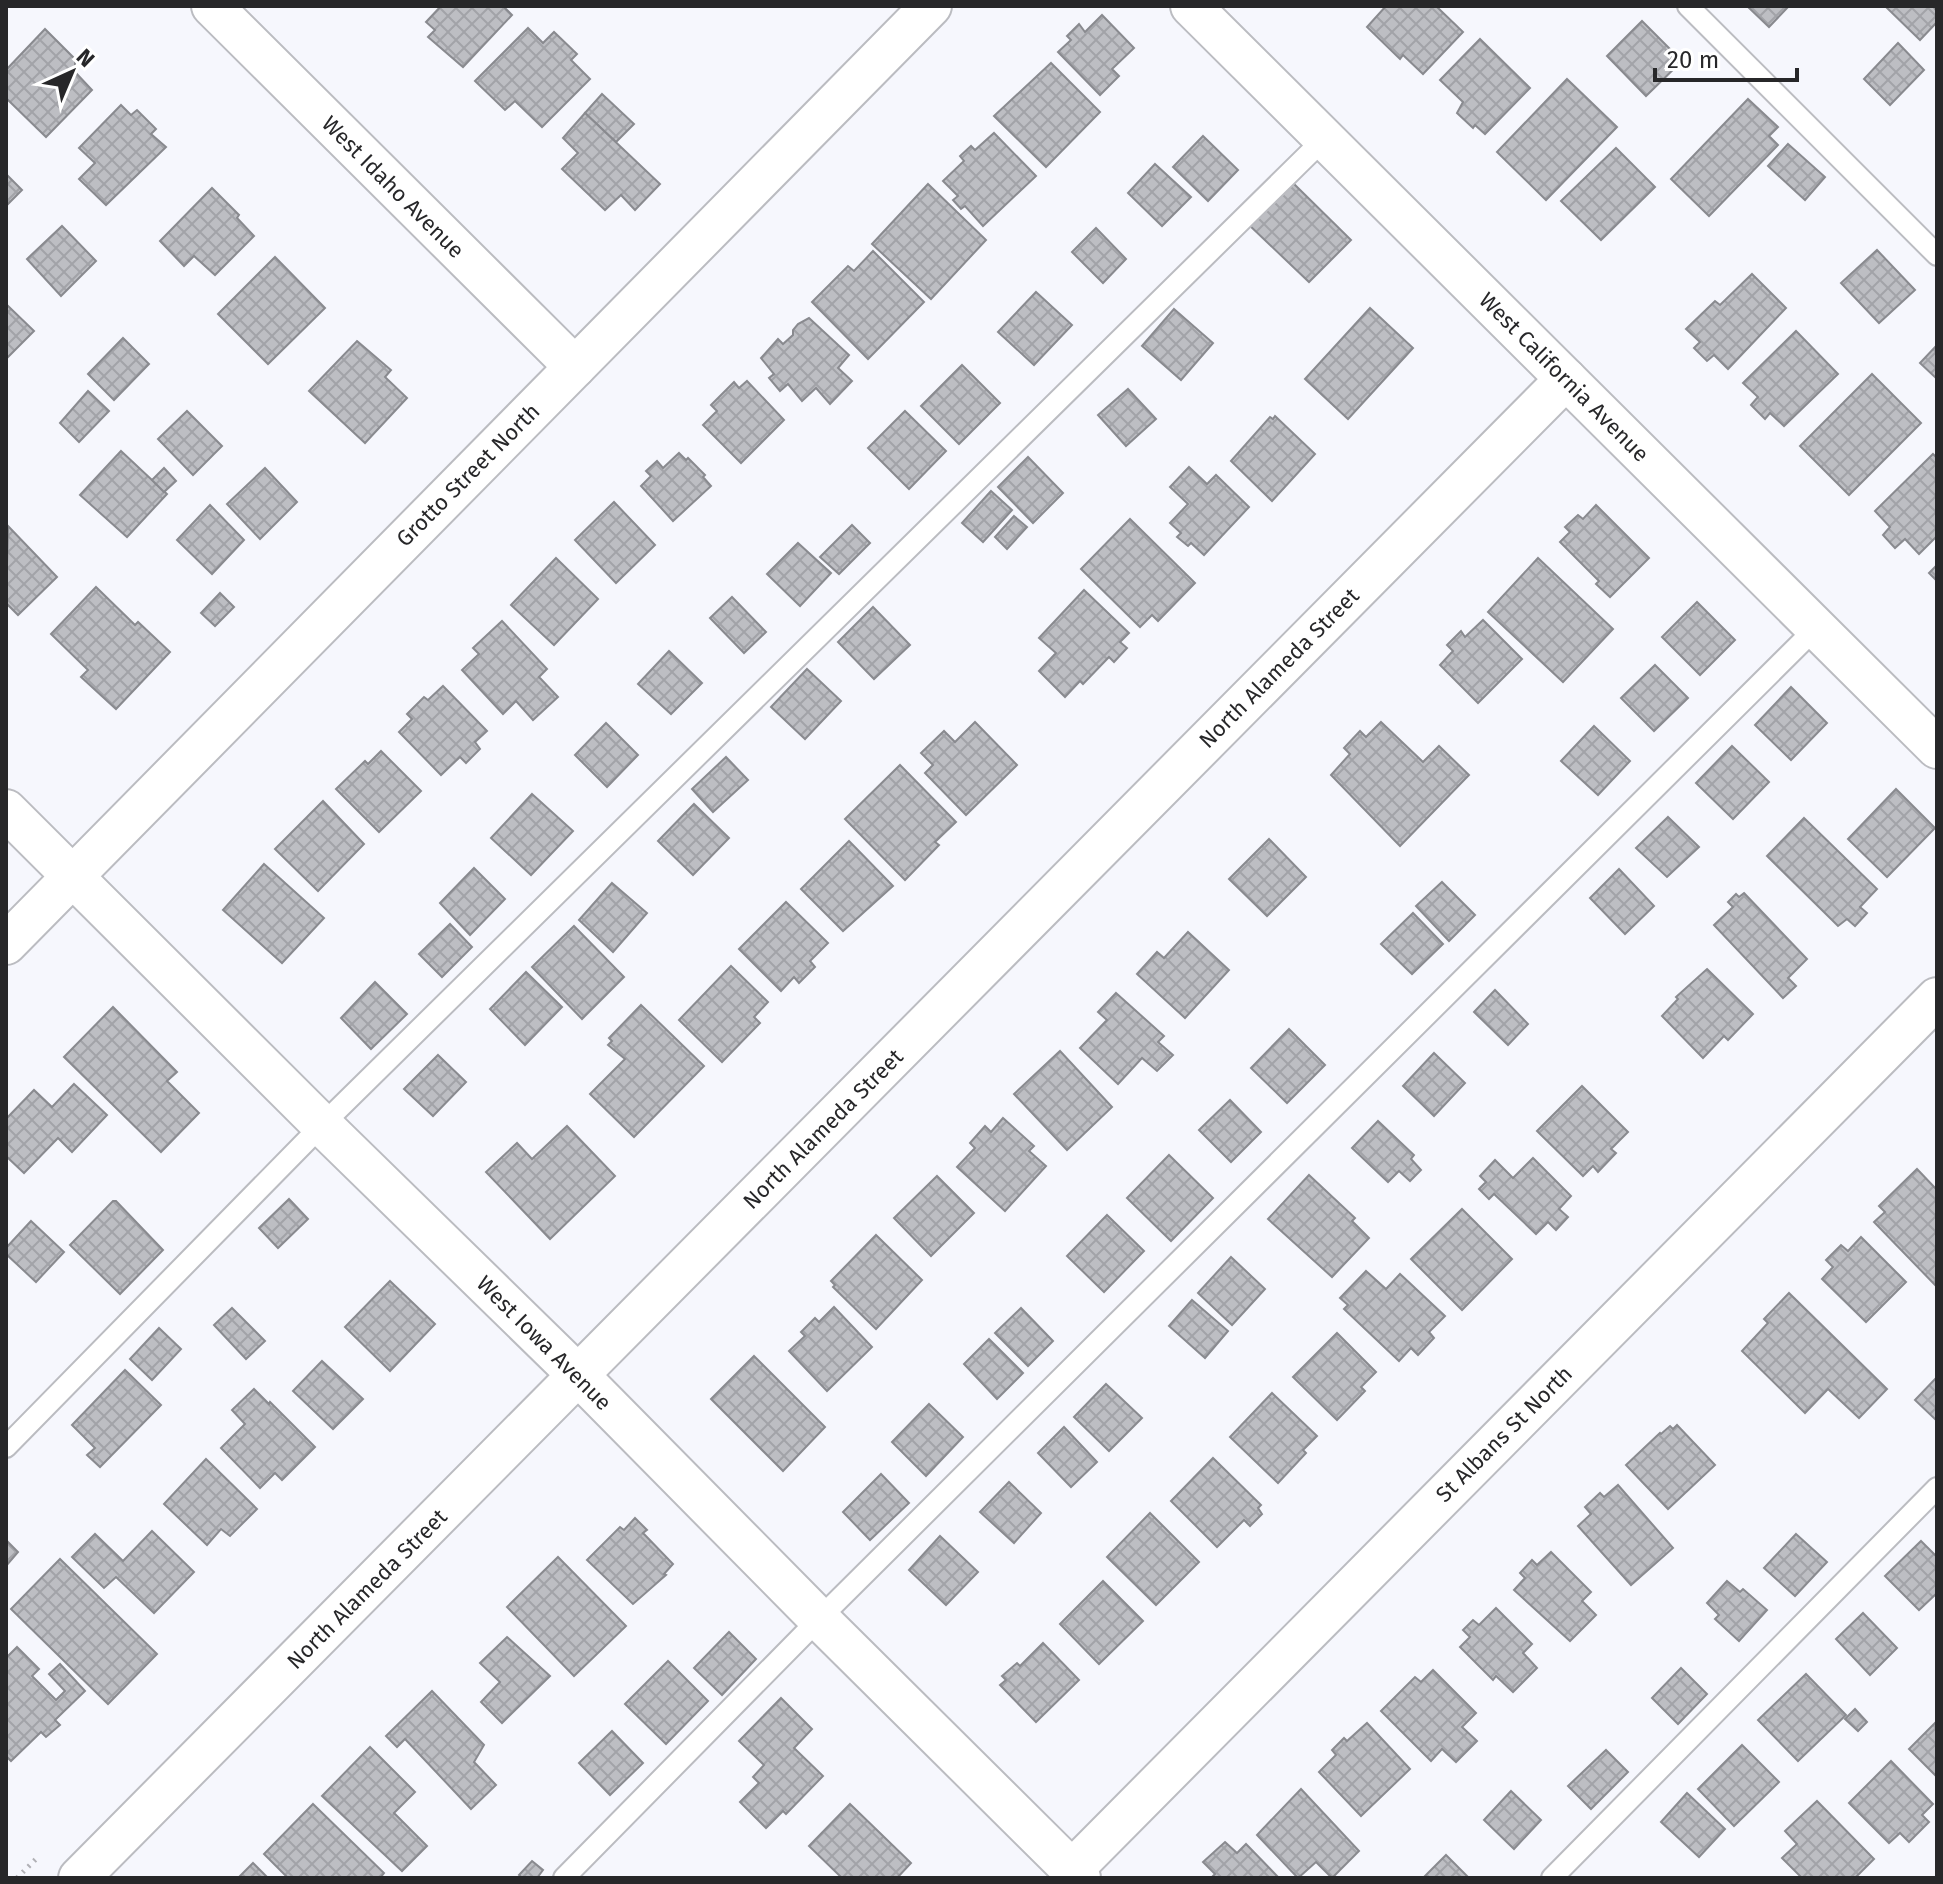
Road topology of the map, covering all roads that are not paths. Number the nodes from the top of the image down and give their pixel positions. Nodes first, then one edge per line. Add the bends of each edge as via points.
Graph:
1 (212, 6) edge
2 (931, 6) edge
3 (1191, 6) edge
4 (1688, 6) edge
5 (1324, 139) junction
6 (1937, 255) edge
7 (575, 367) junction
8 (1566, 379) junction
9 (1816, 628) junction
10 (1937, 748) edge
11 (6, 810) edge
12 (73, 877) junction
13 (6, 944) edge
14 (1937, 998) edge
15 (322, 1125) junction
16 (579, 1376) junction
17 (6, 1447) edge
18 (1937, 1488) edge
19 (819, 1619) junction
20 (1076, 1874) edge
21 (79, 1878) edge
22 (564, 1878) edge
23 (1552, 1878) edge

1 - 7 street, West Idaho Avenue
2 - 7 street, Grotto Street North
3 - 5 street, West California Avenue
4 - 6 lane
5 - 8 street, West California Avenue
5 - 15 lane
7 - 12 street, Grotto Street North
8 - 9 street, West California Avenue
8 - 16 street, North Alameda Street
9 - 10 street, West California Avenue
9 - 19 lane
11 - 12 street, West Iowa Avenue
12 - 13 street, Grotto Street North
12 - 15 street, West Iowa Avenue
14 - 20 street, St Albans St North
15 - 16 street, West Iowa Avenue
15 - 17 lane
16 - 19 street, West Iowa Avenue
16 - 21 street, North Alameda Street
18 - 23 lane
19 - 20 street, West Iowa Avenue
19 - 22 lane

